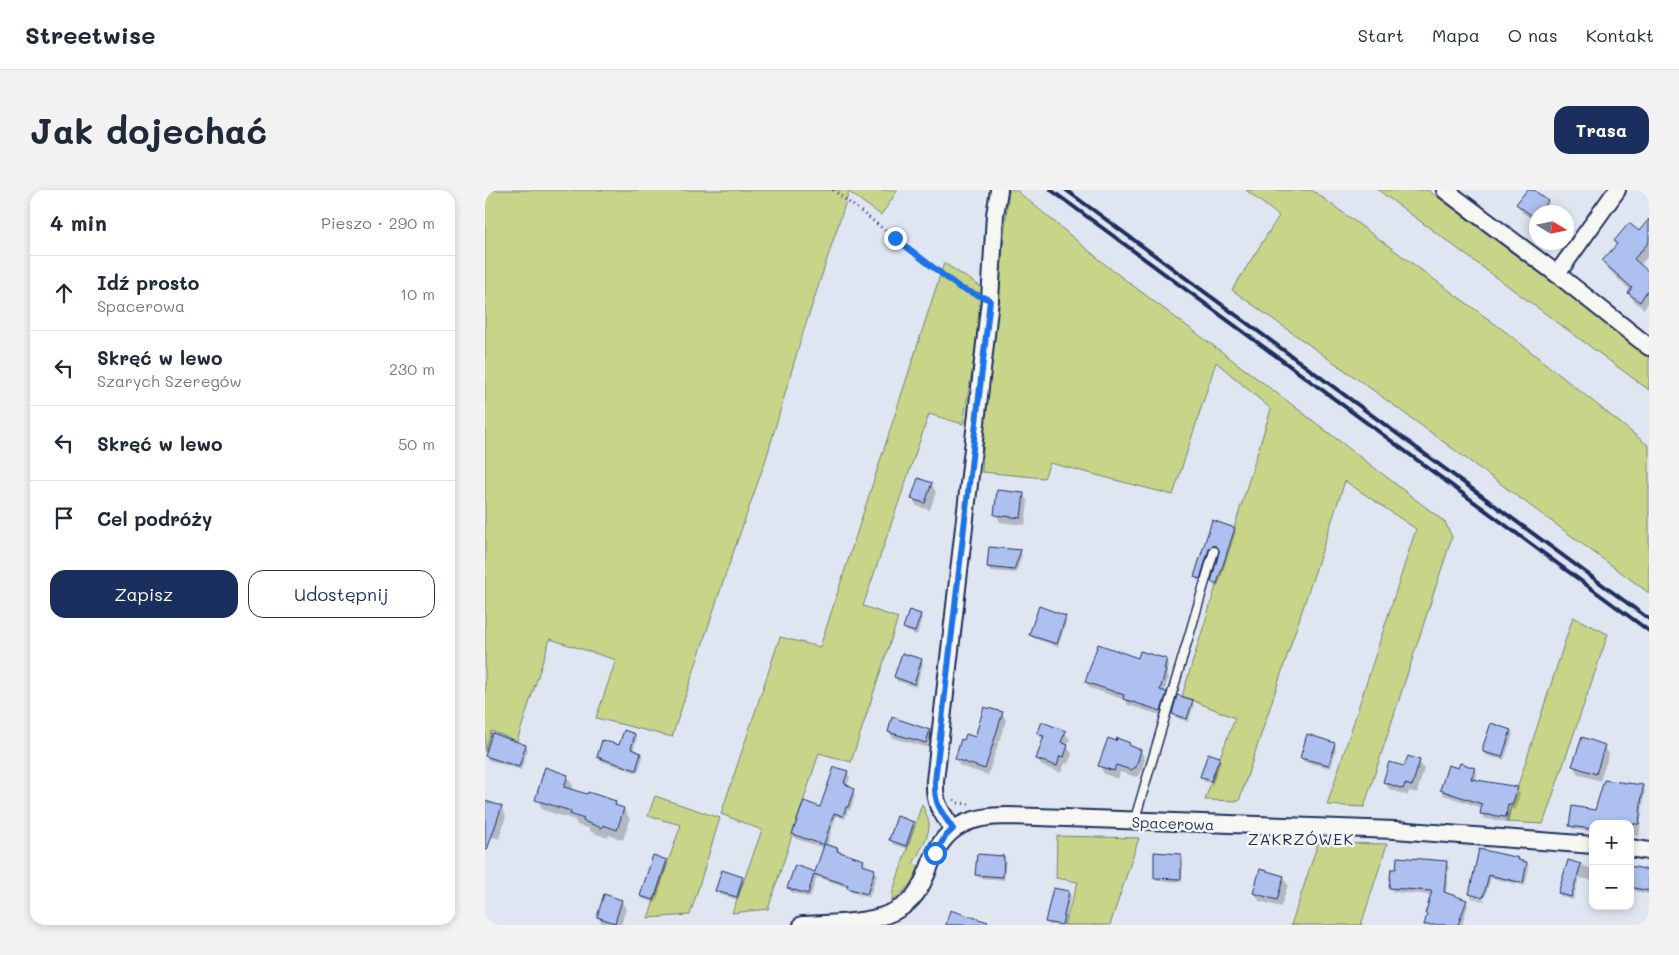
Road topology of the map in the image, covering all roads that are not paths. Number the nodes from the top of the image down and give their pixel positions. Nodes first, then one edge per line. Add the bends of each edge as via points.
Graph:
1 (999, 190) edge
2 (1445, 190) edge
3 (1617, 190) edge
4 (1557, 274) junction
5 (1649, 347) edge
6 (1214, 551) dead end
7 (1134, 822) junction
8 (953, 829) junction
9 (1589, 845) edge
10 (1634, 849) edge
11 (1649, 851) edge
12 (802, 925) edge

1 - 8 street via 990,300 935,781 935,798
2 - 4 street
3 - 4 street
4 - 5 street
6 - 7 lane
7 - 8 street, Spacerowa via 1001,816 981,818
7 - 9 street, Spacerowa via 1395,830
8 - 12 street via 935,853 920,888 901,908 882,917 859,921
10 - 11 street

